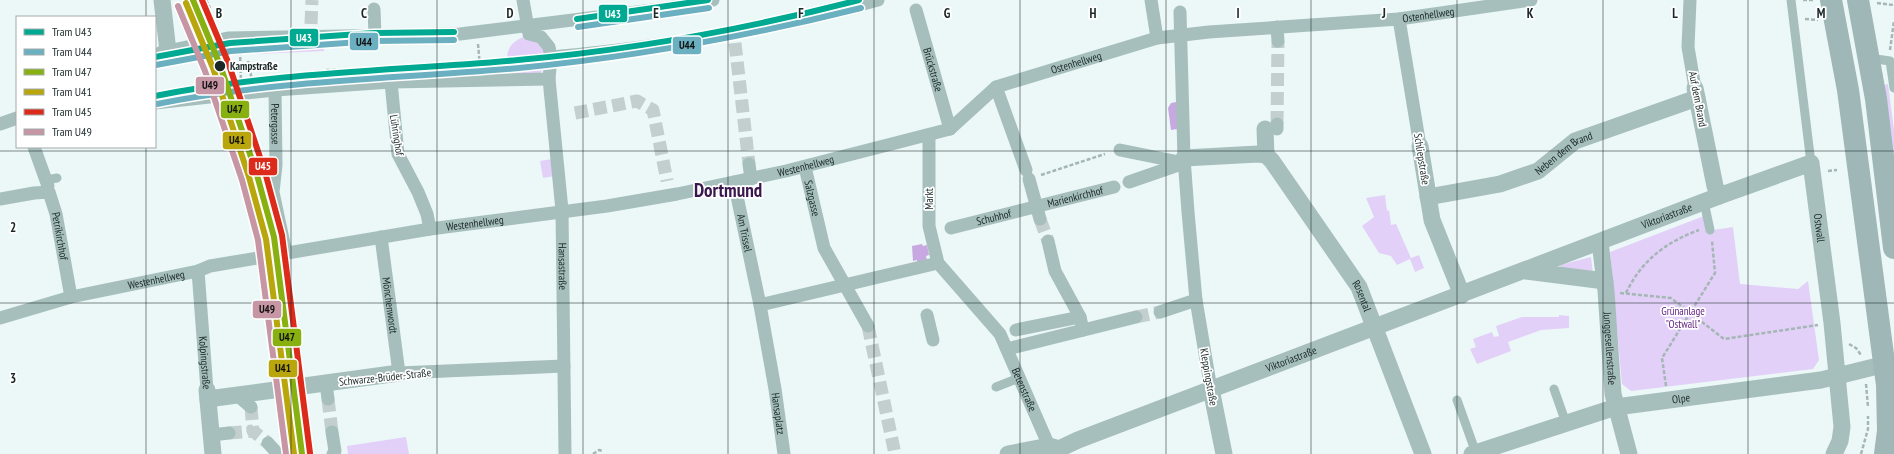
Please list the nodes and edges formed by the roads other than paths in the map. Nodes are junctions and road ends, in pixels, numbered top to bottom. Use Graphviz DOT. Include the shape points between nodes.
graph roads {
  1 [pos="162,0"];
  2 [pos="523,0"];
  3 [pos="713,0"];
  4 [pos="878,0"];
  5 [pos="1152,0"];
  6 [pos="1531,0"];
  7 [pos="1690,0"];
  8 [pos="1791,0"];
  9 [pos="1831,0"];
  10 [pos="1858,0"];
  11 [pos="915,5"];
  12 [pos="1463,5"];
  13 [pos="374,8"];
  14 [pos="1180,12"];
  15 [pos="1399,19"];
  16 [pos="528,25"];
  17 [pos="1277,28"];
  18 [pos="1181,34"];
  19 [pos="375,35"];
  20 [pos="1157,38"];
  21 [pos="1278,41"];
  22 [pos="159,54"];
  23 [pos="551,57"];
  24 [pos="1880,59"];
  25 [pos="549,80"];
  26 [pos="390,82"];
  27 [pos="996,87"];
  28 [pos="1894,88"];
  29 [pos="275,90"];
  30 [pos="1696,93"];
  31 [pos="156,103"];
  32 [pos="16,118"];
  33 [pos="0,124"];
  34 [pos="1273,127"];
  35 [pos="950,129"];
  36 [pos="929,134"];
  37 [pos="1420,146"];
  38 [pos="28,148"];
  39 [pos="1120,150"];
  40 [pos="1266,155"];
  41 [pos="1184,161"];
  42 [pos="1811,163"];
  43 [pos="749,164"];
  44 [pos="804,167"];
  45 [pos="751,179"];
  46 [pos="50,182"];
  47 [pos="734,182"];
  48 [pos="1129,182"];
  49 [pos="1114,187"];
  50 [pos="1428,197"];
  51 [pos="0,199"];
  52 [pos="1712,199"];
  53 [pos="1036,206"];
  54 [pos="562,210"];
  55 [pos="1040,219"];
  56 [pos="951,228"];
  57 [pos="430,229"];
  58 [pos="1710,229"];
  59 [pos="381,237"];
  60 [pos="1048,241"];
  61 [pos="1600,242"];
  62 [pos="1894,248"];
  63 [pos="286,252"];
  64 [pos="938,262"];
  65 [pos="198,270"];
  66 [pos="1524,271"];
  67 [pos="845,286"];
  68 [pos="1606,286"];
  69 [pos="1462,294"];
  70 [pos="71,296"];
  71 [pos="970,300"];
  72 [pos="1196,300"];
  73 [pos="760,305"];
  74 [pos="1160,312"];
  75 [pos="927,315"];
  76 [pos="1080,317"];
  77 [pos="1136,317"];
  78 [pos="0,318"];
  79 [pos="868,326"];
  80 [pos="1375,328"];
  81 [pos="1084,330"];
  82 [pos="1053,331"];
  83 [pos="1000,334"];
  84 [pos="933,340"];
  85 [pos="1007,349"];
  86 [pos="1889,363"];
  87 [pos="564,366"];
  88 [pos="399,373"];
  89 [pos="294,376"];
  90 [pos="1837,376"];
  91 [pos="1019,378"];
  92 [pos="996,387"];
  93 [pos="282,389"];
  94 [pos="1211,389"];
  95 [pos="1554,389"];
  96 [pos="208,395"];
  97 [pos="237,395"];
  98 [pos="1457,400"];
  99 [pos="251,407"];
  100 [pos="1616,407"];
  101 [pos="1566,423"];
  102 [pos="332,432"];
  103 [pos="229,433"];
  104 [pos="211,435"];
  105 [pos="268,443"];
  106 [pos="1055,450"];
  107 [pos="1480,452"];
  108 [pos="214,454"];
  109 [pos="278,454"];
  110 [pos="333,454"];
  111 [pos="565,454"];
  112 [pos="784,454"];
  113 [pos="1008,454"];
  114 [pos="1224,454"];
  115 [pos="1423,454"];
  116 [pos="1629,454"];
  117 [pos="1834,454"];
  118 [pos="1885,454"];
  1 -- 22 [label="street"];
  2 -- 16 [label="street"];
  3 -- 16 [label="street" via="669,8"];
  4 -- 23 [label="street" via="734,38"];
  5 -- 20 [label="street"];
  6 -- 12 [label="street, Ostenhellweg"];
  7 -- 30 [label="street, Auf dem Brand" via="1688,47"];
  8 -- 42 [label="lane, Ostwall"];
  9 -- 86 [label="main road" via="1848,90"];
  10 -- 24 [label="main road"];
  11 -- 35 [label="street, Brückstraße"];
  12 -- 15 [label="street, Ostenhellweg"];
  13 -- 19 [label="street"];
  14 -- 18 [label="street"];
  15 -- 17 [label="street, Ostenhellweg"];
  15 -- 37 [label="street, Schliepstraße"];
  16 -- 19 [label="street" via="476,32"];
  16 -- 23 [label="street" via="529,34 541,37 547,44"];
  17 -- 18 [label="street, Ostenhellweg"];
  17 -- 21 [label="street"];
  18 -- 20 [label="street, Ostenhellweg"];
  18 -- 41 [label="street, Kleppingstraße"];
  19 -- 22 [label="street" via="228,38"];
  20 -- 27 [label="street, Ostenhellweg"];
  23 -- 25 [label="street"];
  24 -- 28 [label="lane"];
  24 -- 62 [label="main road"];
  25 -- 26 [label="street"];
  25 -- 54 [label="street, Hansastraße"];
  26 -- 29 [label="street"];
  26 -- 57 [label="street, Lühringhof" via="398,154 418,192"];
  27 -- 35 [label="street, Ostenhellweg"];
  27 -- 53 [label="street, Marienkirchhof"];
  29 -- 31 [label="street"];
  29 -- 63 [label="street, Petergasse" via="276,165 273,192"];
  30 -- 50 [label="street, Neben dem Brand" via="1575,141 1538,171 1500,184"];
  30 -- 52 [label="street, Auf dem Brand" via="1716,186"];
  32 -- 33 [label="street"];
  34 -- 40 [label="street"];
  35 -- 36 [label="street, Westenhellweg"];
  36 -- 44 [label="street, Westenhellweg"];
  36 -- 64 [label="street, Markt" via="929,226"];
  37 -- 50 [label="street, Schliepstraße"];
  38 -- 46 [label="street"];
  39 -- 41 [label="street"];
  40 -- 41 [label="street"];
  40 -- 80 [label="street, Rosental" via="1359,287"];
  41 -- 48 [label="street"];
  41 -- 72 [label="street, Kleppingstraße"];
  42 -- 52 [label="street, Viktoriastraße"];
  42 -- 90 [label="street, Ostwall"];
  43 -- 45 [label="street"];
  44 -- 45 [label="street, Westenhellweg"];
  44 -- 67 [label="street, Salzgasse" via="824,248"];
  45 -- 47 [label="street, Westenhellweg"];
  47 -- 54 [label="street, Westenhellweg" via="607,206"];
  47 -- 73 [label="street, Am Trissel"];
  49 -- 53 [label="street, Marienkirchhof"];
  50 -- 69 [label="street, Schliepstraße" via="1432,220"];
  51 -- 70 [label="street, Petrikirchhof" via="33,188 49,192 56,214"];
  52 -- 58 [label="lane"];
  52 -- 61 [label="street, Viktoriastraße"];
  53 -- 55 [label="street, Marienkirchhof"];
  53 -- 56 [label="street, Schuhhof"];
  54 -- 57 [label="street, Westenhellweg"];
  54 -- 87 [label="street, Hansastraße"];
  57 -- 59 [label="street, Westenhellweg"];
  59 -- 63 [label="street, Westenhellweg"];
  59 -- 88 [label="street, Mönchenwordt"];
  60 -- 76 [label="street" via="1055,271"];
  61 -- 66 [label="street, Viktoriastraße"];
  61 -- 68 [label="street, Junggesellenstraße"];
  63 -- 65 [label="street, Westenhellweg"];
  64 -- 67 [label="street"];
  64 -- 71 [label="street, Markt"];
  65 -- 70 [label="street, Westenhellweg"];
  65 -- 96 [label="street, Kolpingstraße"];
  66 -- 68 [label="street, Viktoriastraße"];
  66 -- 69 [label="street, Viktoriastraße"];
  67 -- 73 [label="street"];
  67 -- 79 [label="street"];
  68 -- 100 [label="street, Junggesellenstraße"];
  69 -- 80 [label="street, Viktoriastraße"];
  70 -- 78 [label="street, Westenhellweg"];
  71 -- 83 [label="street, Betenstraße"];
  72 -- 74 [label="street"];
  72 -- 94 [label="street, Kleppingstraße"];
  73 -- 112 [label="street, Hansaplatz"];
  75 -- 84 [label="street"];
  76 -- 81 [label="street"];
  76 -- 82 [label="street"];
  77 -- 81 [label="street"];
  80 -- 94 [label="street, Viktoriastraße"];
  80 -- 115 [label="street, Rosental"];
  81 -- 82 [label="street"];
  82 -- 83 [label="street" via="1015,330"];
  82 -- 85 [label="street"];
  83 -- 85 [label="street, Betenstraße"];
  85 -- 91 [label="street, Betenstraße"];
  86 -- 90 [label="street, Olpe"];
  86 -- 118 [label="main road"];
  87 -- 88 [label="street, Schwarze-Brüder-Straße"];
  87 -- 111 [label="street, Hansastraße"];
  88 -- 93 [label="street, Schwarze-Brüder-Straße" via="327,391"];
  89 -- 93 [label="lane"];
  90 -- 100 [label="street, Olpe"];
  90 -- 117 [label="street, Ostwall" via="1842,427 1840,441"];
  91 -- 92 [label="lane"];
  91 -- 106 [label="street, Betenstraße"];
  93 -- 97 [label="street, Schwarze-Brüder-Straße"];
  94 -- 106 [label="street, Viktoriastraße" via="1128,415"];
  94 -- 114 [label="street, Kleppingstraße"];
  95 -- 101 [label="lane"];
  96 -- 97 [label="street, Schwarze-Brüder-Straße"];
  96 -- 104 [label="street, Kolpingstraße"];
  97 -- 99 [label="street"];
  98 -- 107 [label="lane"];
  100 -- 101 [label="street, Olpe"];
  100 -- 116 [label="street, Junggesellenstraße"];
  101 -- 107 [label="street, Olpe"];
  102 -- 110 [label="street" via="335,452"];
  103 -- 104 [label="street"];
  104 -- 108 [label="street, Kolpingstraße"];
  105 -- 109 [label="street"];
  106 -- 113 [label="street, Viktoriastraße"];
}
